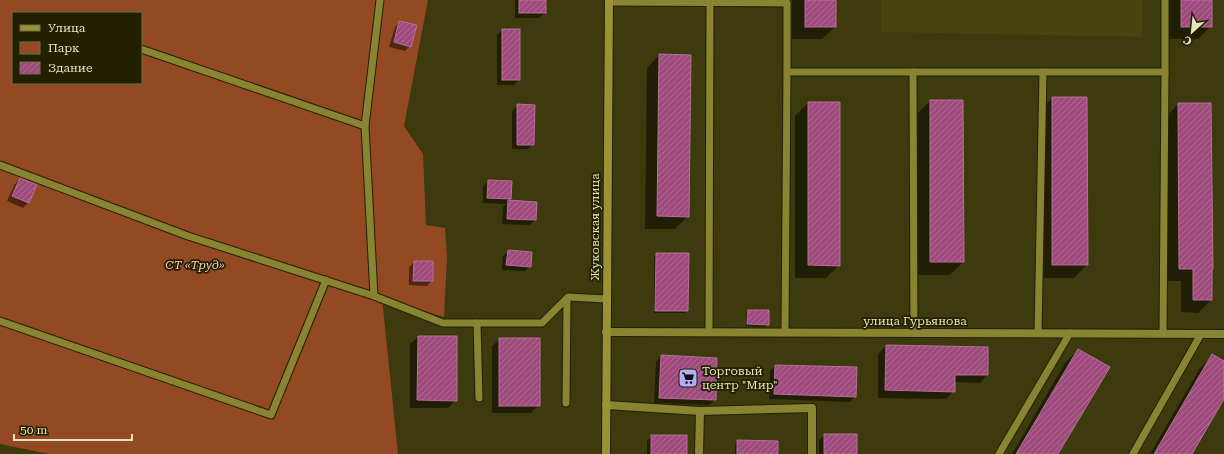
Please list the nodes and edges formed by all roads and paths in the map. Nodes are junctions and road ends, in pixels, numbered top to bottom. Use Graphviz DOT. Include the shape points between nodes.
graph roads {
  1 [pos="380,0"];
  2 [pos="1165,0"];
  3 [pos="609,1"];
  4 [pos="787,2"];
  5 [pos="710,3"];
  6 [pos="142,49"];
  7 [pos="787,72"];
  8 [pos="913,72"];
  9 [pos="1043,72"];
  10 [pos="1165,72"];
  11 [pos="365,126"];
  12 [pos="0,165"];
  13 [pos="326,280"];
  14 [pos="374,296"];
  15 [pos="567,299"];
  16 [pos="606,299"];
  17 [pos="0,320"];
  18 [pos="477,323"];
  19 [pos="606,332"];
  20 [pos="709,332"];
  21 [pos="785,332"];
  22 [pos="914,333"];
  23 [pos="1038,333"];
  24 [pos="1070,333"];
  25 [pos="1163,334"];
  26 [pos="1201,334"];
  27 [pos="1224,334"];
  28 [pos="479,398"];
  29 [pos="566,403"];
  30 [pos="606,405"];
  31 [pos="700,411"];
  32 [pos="606,454"];
  33 [pos="699,454"];
  34 [pos="812,454"];
  35 [pos="999,454"];
  36 [pos="1133,454"];
  1 -- 11 [label="lane"];
  2 -- 10 [label="lane"];
  3 -- 5 [label="lane"];
  3 -- 16 [label="main road, Жуковская улица"];
  4 -- 5 [label="lane"];
  4 -- 7 [label="lane"];
  5 -- 20 [label="lane"];
  6 -- 11 [label="lane"];
  7 -- 8 [label="lane"];
  7 -- 21 [label="lane"];
  8 -- 9 [label="lane"];
  8 -- 22 [label="lane"];
  9 -- 10 [label="lane"];
  9 -- 23 [label="lane"];
  10 -- 25 [label="lane"];
  11 -- 14 [label="lane"];
  12 -- 13 [label="lane" via="188,236"];
  13 -- 14 [label="lane"];
  13 -- 17 [label="lane" via="271,415"];
  14 -- 18 [label="lane" via="443,323"];
  15 -- 16 [label="lane"];
  15 -- 18 [label="lane" via="542,323"];
  15 -- 29 [label="lane"];
  16 -- 19 [label="main road, Жуковская улица"];
  18 -- 28 [label="lane"];
  19 -- 20 [label="street, улица Гурьянова"];
  19 -- 30 [label="main road, Жуковская улица"];
  20 -- 21 [label="street, улица Гурьянова"];
  21 -- 22 [label="street, улица Гурьянова"];
  22 -- 23 [label="street, улица Гурьянова"];
  23 -- 24 [label="street, улица Гурьянова"];
  24 -- 25 [label="street, улица Гурьянова"];
  24 -- 35 [label="lane"];
  25 -- 26 [label="street, улица Гурьянова"];
  26 -- 27 [label="street, улица Гурьянова"];
  26 -- 36 [label="lane"];
  30 -- 31 [label="street"];
  30 -- 32 [label="main road, Жуковская улица"];
  31 -- 33 [label="street"];
  31 -- 34 [label="street" via="812,408"];
}
